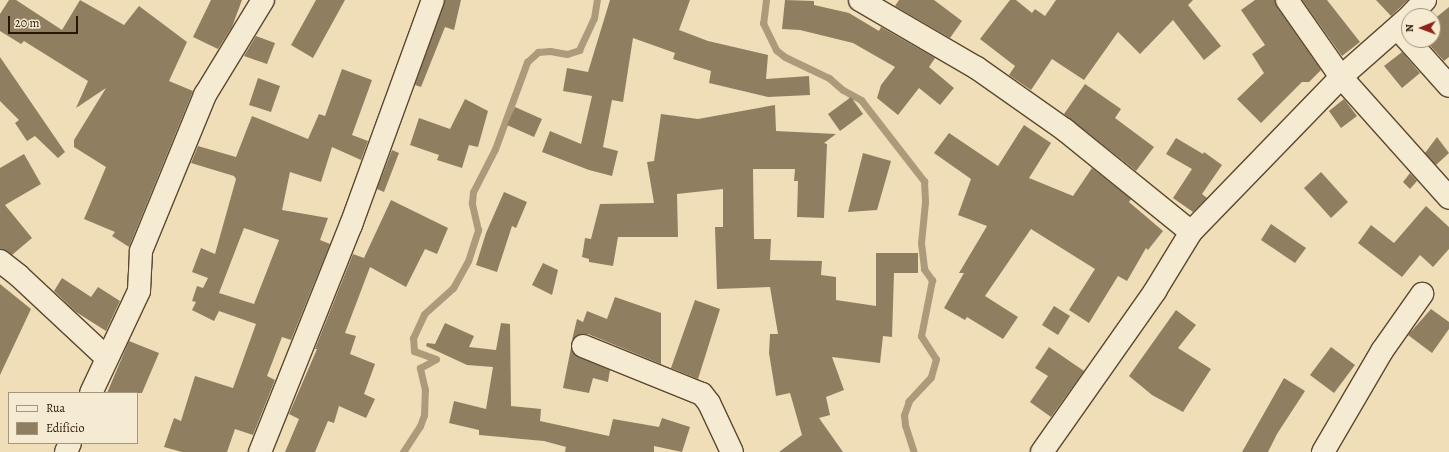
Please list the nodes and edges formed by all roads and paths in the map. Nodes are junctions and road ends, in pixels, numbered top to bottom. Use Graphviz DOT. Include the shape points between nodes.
graph roads {
  1 [pos="263,0"];
  2 [pos="433,0"];
  3 [pos="860,0"];
  4 [pos="1287,0"];
  5 [pos="1425,0"];
  6 [pos="1417,8"];
  7 [pos="1401,24"];
  8 [pos="1424,48"];
  9 [pos="1341,77"];
  10 [pos="1449,86"];
  11 [pos="1449,198"];
  12 [pos="1191,232"];
  13 [pos="0,261"];
  14 [pos="1422,294"];
  15 [pos="583,346"];
  16 [pos="106,357"];
  17 [pos="91,392"];
  18 [pos="261,449"];
  19 [pos="732,452"];
  20 [pos="1042,452"];
  21 [pos="1323,452"];
  1 -- 16 [label="street" via="206,95 141,251 139,291"];
  2 -- 18 [label="street" via="351,225"];
  3 -- 12 [label="street" via="977,68 1065,130"];
  4 -- 9 [label="street"];
  5 -- 6 [label="street"];
  7 -- 9 [label="street"];
  8 -- 10 [label="street"];
  9 -- 11 [label="street"];
  9 -- 12 [label="street"];
  12 -- 20 [label="street" via="1155,291"];
  13 -- 16 [label="street"];
  14 -- 21 [label="street" via="1382,351"];
  15 -- 19 [label="street" via="702,394 709,403"];
  16 -- 17 [label="street"];
}
